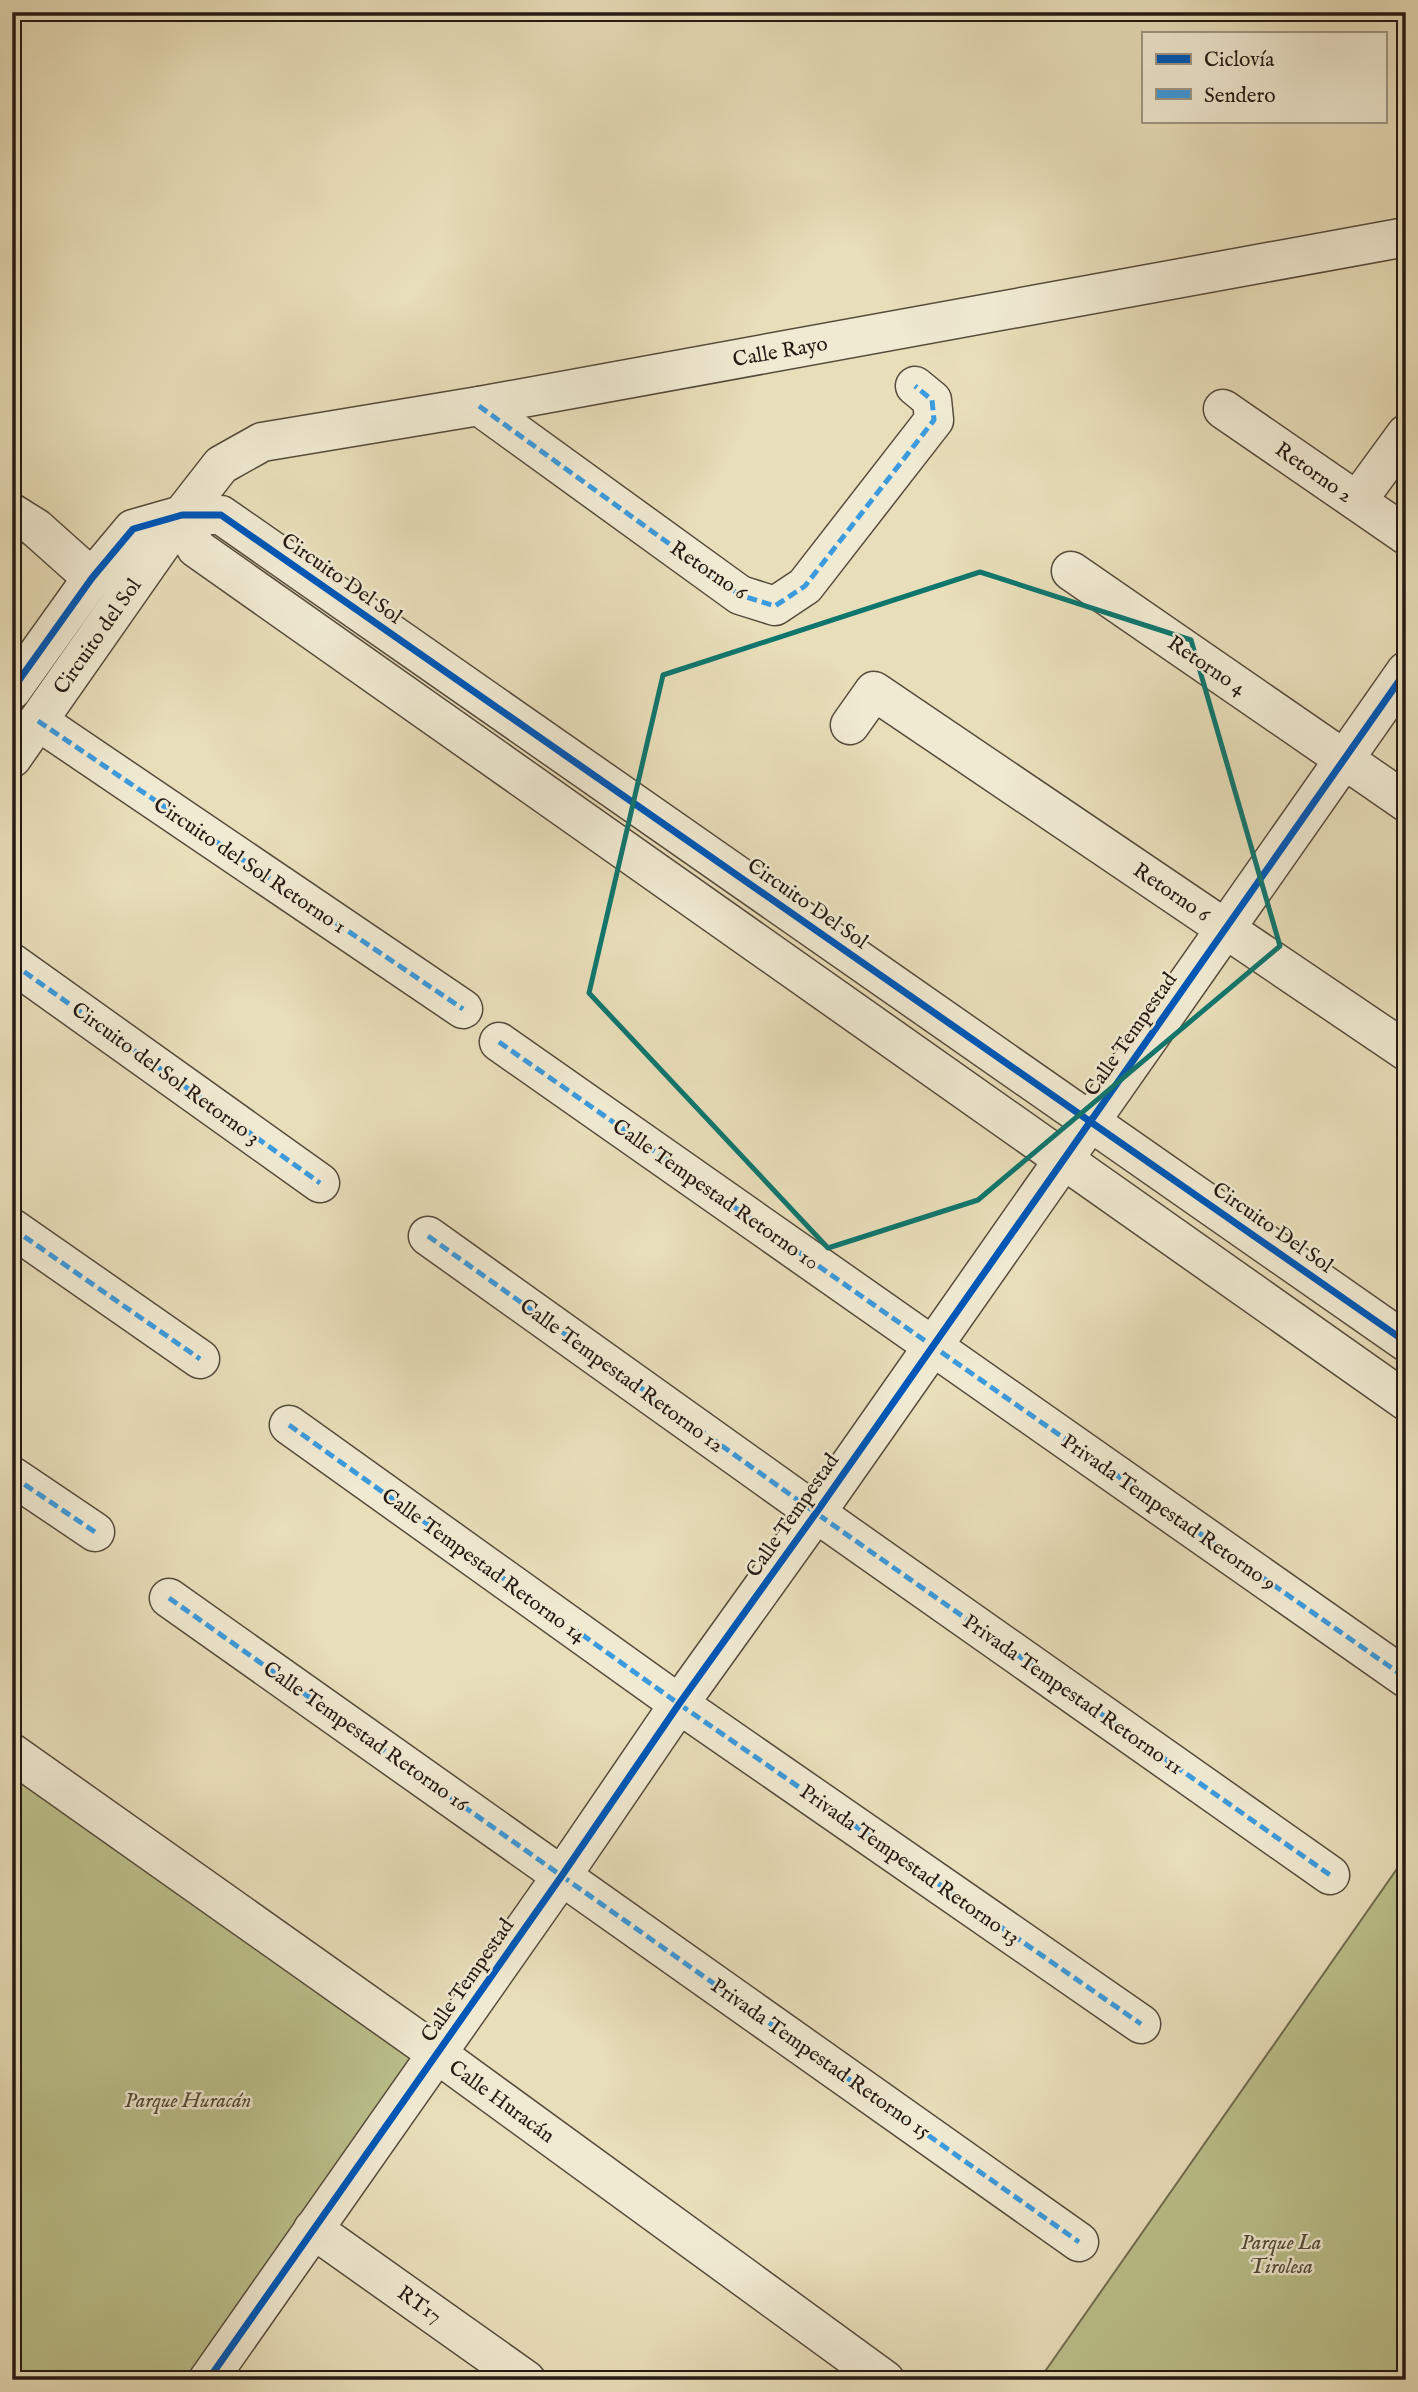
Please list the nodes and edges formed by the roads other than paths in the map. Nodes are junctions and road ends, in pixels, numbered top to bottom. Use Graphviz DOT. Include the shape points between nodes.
graph roads {
  1 [pos="1406,237"];
  2 [pos="915,386"];
  3 [pos="479,406"];
  4 [pos="1223,409"];
  5 [pos="1406,433"];
  6 [pos="1356,501"];
  7 [pos="12,513"];
  8 [pos="182,515"];
  9 [pos="1406,535"];
  10 [pos="1071,571"];
  11 [pos="92,578"];
  12 [pos="1406,671"];
  13 [pos="12,690"];
  14 [pos="38,721"];
  15 [pos="850,725"];
  16 [pos="12,758"];
  17 [pos="1344,759"];
  18 [pos="1406,802"];
  19 [pos="1225,929"];
  20 [pos="12,963"];
  21 [pos="463,1009"];
  22 [pos="499,1042"];
  23 [pos="1406,1051"];
  24 [pos="1090,1121"];
  25 [pos="1064,1159"];
  26 [pos="320,1183"];
  27 [pos="12,1228"];
  28 [pos="428,1236"];
  29 [pos="1406,1342"];
  30 [pos="932,1346"];
  31 [pos="200,1359"];
  32 [pos="1406,1401"];
  33 [pos="289,1425"];
  34 [pos="12,1476"];
  35 [pos="816,1513"];
  36 [pos="95,1532"];
  37 [pos="169,1598"];
  38 [pos="1406,1678"];
  39 [pos="679,1704"];
  40 [pos="12,1753"];
  41 [pos="563,1874"];
  42 [pos="1330,1875"];
  43 [pos="1141,2024"];
  44 [pos="436,2053"];
  45 [pos="313,2229"];
  46 [pos="1079,2242"];
  47 [pos="208,2380"];
  48 [pos="526,2380"];
  49 [pos="885,2380"];
  1 -- 3 [label="street, Calle Rayo"];
  2 -- 3 [label="street, Retorno 6" via="933,400 934,420 805,586 775,606 740,596"];
  3 -- 8 [label="street, Calle Rayo" via="262,442 221,465"];
  4 -- 6 [label="street, Retorno 2"];
  5 -- 6 [label="street"];
  6 -- 9 [label="street, Retorno 2"];
  7 -- 11 [label="street"];
  8 -- 11 [label="street, Circuito Del Sol" via="134,529"];
  8 -- 14 [label="street, Circuito del Sol"];
  8 -- 24 [label="street, Circuito Del Sol" via="221,515"];
  8 -- 25 [label="street" via="196,548"];
  10 -- 17 [label="street, Retorno 4"];
  11 -- 13 [label="street, Circuito Del Sol"];
  12 -- 17 [label="street, Calle Tempestad"];
  14 -- 16 [label="street, Circuito del Sol"];
  14 -- 21 [label="street, Circuito del Sol Retorno 1"];
  15 -- 19 [label="street, Retorno 6" via="874,691"];
  17 -- 18 [label="street, Retorno 4"];
  17 -- 19 [label="street, Calle Tempestad"];
  19 -- 23 [label="street"];
  19 -- 24 [label="street, Calle Tempestad"];
  20 -- 26 [label="street, Circuito del Sol Retorno 3"];
  22 -- 30 [label="street, Calle Tempestad Retorno 10"];
  24 -- 25 [label="street, Calle Tempestad"];
  24 -- 29 [label="street, Circuito Del Sol"];
  25 -- 30 [label="street, Calle Tempestad"];
  25 -- 32 [label="street"];
  27 -- 31 [label="street"];
  28 -- 35 [label="street, Calle Tempestad Retorno 12"];
  30 -- 35 [label="street, Calle Tempestad"];
  30 -- 38 [label="street, Privada Tempestad Retorno 9"];
  33 -- 39 [label="street, Calle Tempestad Retorno 14"];
  34 -- 36 [label="street"];
  35 -- 39 [label="street, Calle Tempestad"];
  35 -- 42 [label="street, Privada Tempestad Retorno 11"];
  37 -- 41 [label="street, Calle Tempestad Retorno 16"];
  39 -- 41 [label="street, Calle Tempestad"];
  39 -- 43 [label="street, Privada Tempestad Retorno 13"];
  40 -- 44 [label="street, Calle Huracán"];
  41 -- 44 [label="street, Calle Tempestad"];
  41 -- 46 [label="street, Privada Tempestad Retorno 15"];
  44 -- 45 [label="street, Calle Tempestad"];
  44 -- 49 [label="street, Calle Huracán"];
  45 -- 47 [label="street, Calle Tempestad"];
  45 -- 48 [label="street, RT17"];
}
